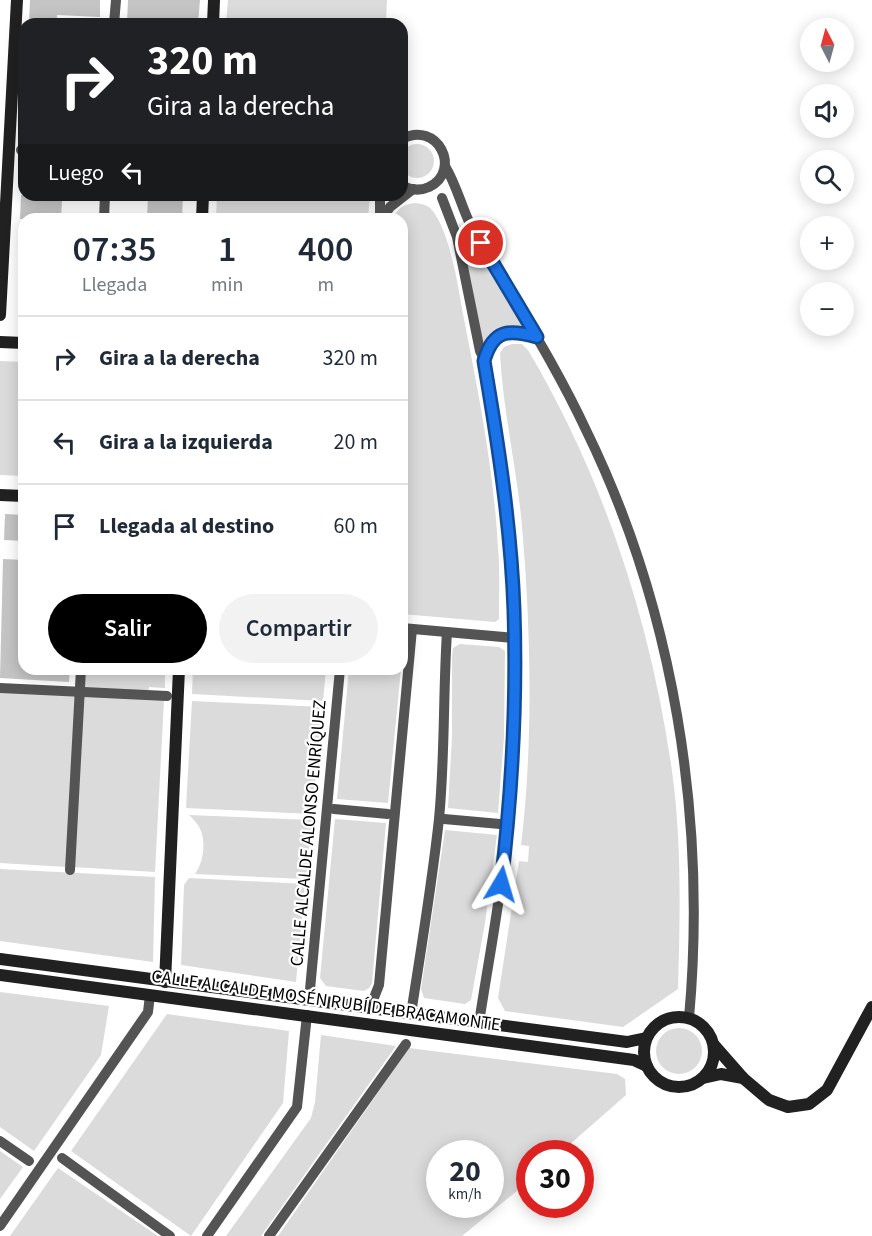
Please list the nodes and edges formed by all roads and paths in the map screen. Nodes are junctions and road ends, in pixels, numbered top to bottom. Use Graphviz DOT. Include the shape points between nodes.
graph roads {
  1 [pos="17,0"];
  2 [pos="116,0"];
  3 [pos="214,0"];
  4 [pos="114,18"];
  5 [pos="213,18"];
  6 [pos="408,137"];
  7 [pos="445,166"];
  8 [pos="431,186"];
  9 [pos="408,187"];
  10 [pos="413,189"];
  11 [pos="408,193"];
  12 [pos="442,198"];
  13 [pos="398,201"];
  14 [pos="386,213"];
  15 [pos="470,224"];
  16 [pos="0,315"];
  17 [pos="537,337"];
  18 [pos="0,342"];
  19 [pos="18,343"];
  20 [pos="484,361"];
  21 [pos="0,495"];
  22 [pos="18,496"];
  23 [pos="408,628"];
  24 [pos="447,632"];
  25 [pos="514,638"];
  26 [pos="80,675"];
  27 [pos="179,675"];
  28 [pos="339,675"];
  29 [pos="403,675"];
  30 [pos="0,688"];
  31 [pos="79,692"];
  32 [pos="166,696"];
  33 [pos="334,809"];
  34 [pos="388,814"];
  35 [pos="444,819"];
  36 [pos="500,824"];
  37 [pos="70,870"];
  38 [pos="0,959"];
  39 [pos="0,975"];
  40 [pos="165,982"];
  41 [pos="150,995"];
  42 [pos="309,1000"];
  43 [pos="872,1007"];
  44 [pos="370,1008"];
  45 [pos="411,1014"];
  46 [pos="307,1015"];
  47 [pos="689,1017"];
  48 [pos="479,1023"];
  49 [pos="646,1038"];
  50 [pos="406,1044"];
  51 [pos="714,1045"];
  52 [pos="647,1066"];
  53 [pos="703,1078"];
  54 [pos="743,1078"];
  55 [pos="0,1141"];
  56 [pos="62,1158"];
  57 [pos="29,1161"];
  58 [pos="0,1226"];
  59 [pos="170,1236"];
  60 [pos="207,1236"];
  61 [pos="269,1236"];
  1 -- 16 [label="main road"];
  2 -- 4 [label="street"];
  3 -- 5 [label="main road"];
  6 -- 7 [label="street" via="419,134 434,140 443,153"];
  7 -- 8 [label="street" via="441,177"];
  7 -- 15 [label="street"];
  8 -- 10 [label="street"];
  8 -- 12 [label="street"];
  9 -- 10 [label="street"];
  10 -- 11 [label="street"];
  12 -- 15 [label="street"];
  12 -- 20 [label="street" via="457,237"];
  13 -- 14 [label="street"];
  15 -- 17 [label="street"];
  17 -- 20 [label="street" via="512,331 503,333 488,349"];
  17 -- 47 [label="street" via="583,423 610,485 662,640 684,760 691,834 694,921"];
  18 -- 19 [label="main road"];
  20 -- 25 [label="street" via="504,488"];
  21 -- 22 [label="main road"];
  23 -- 24 [label="street"];
  24 -- 25 [label="street"];
  24 -- 45 [label="street" via="439,818"];
  25 -- 48 [label="street" via="508,825"];
  26 -- 31 [label="street"];
  27 -- 40 [label="main road"];
  28 -- 42 [label="street, CALLE ALCALDE ALONSO ENRÍQUEZ"];
  29 -- 44 [label="street" via="379,985"];
  30 -- 31 [label="street"];
  31 -- 32 [label="street"];
  31 -- 37 [label="street"];
  33 -- 34 [label="street"];
  35 -- 36 [label="street"];
  38 -- 40 [label="main road, CALLE ALCALDE MOSÉN RUBÍ DE BRACAMONTE"];
  39 -- 41 [label="main road, CALLE ALCALDE MOSÉN RUBÍ DE BRACAMONTE"];
  40 -- 42 [label="main road, CALLE ALCALDE MOSÉN RUBÍ DE BRACAMONTE"];
  41 -- 46 [label="main road, CALLE ALCALDE MOSÉN RUBÍ DE BRACAMONTE"];
  41 -- 58 [label="street" via="148,1012"];
  42 -- 44 [label="main road, CALLE ALCALDE MOSÉN RUBÍ DE BRACAMONTE"];
  43 -- 54 [label="main road" via="827,1089 809,1104 788,1107 769,1100"];
  44 -- 45 [label="main road, CALLE ALCALDE MOSÉN RUBÍ DE BRACAMONTE"];
  45 -- 48 [label="main road, CALLE ALCALDE MOSÉN RUBÍ DE BRACAMONTE"];
  46 -- 52 [label="main road, CALLE ALCALDE MOSÉN RUBÍ DE BRACAMONTE" via="634,1060"];
  46 -- 60 [label="street" via="297,1107"];
  47 -- 49 [label="main road" via="664,1020"];
  47 -- 51 [label="main road" via="705,1027"];
  48 -- 49 [label="main road, CALLE ALCALDE MOSÉN RUBÍ DE BRACAMONTE" via="627,1042"];
  49 -- 52 [label="main road"];
  50 -- 61 [label="street"];
  51 -- 53 [label="main road" via="710,1070"];
  51 -- 54 [label="main road"];
  52 -- 53 [label="main road" via="659,1081 670,1086 682,1087"];
  53 -- 54 [label="main road" via="720,1074"];
  55 -- 57 [label="street"];
  56 -- 59 [label="street"];
}
